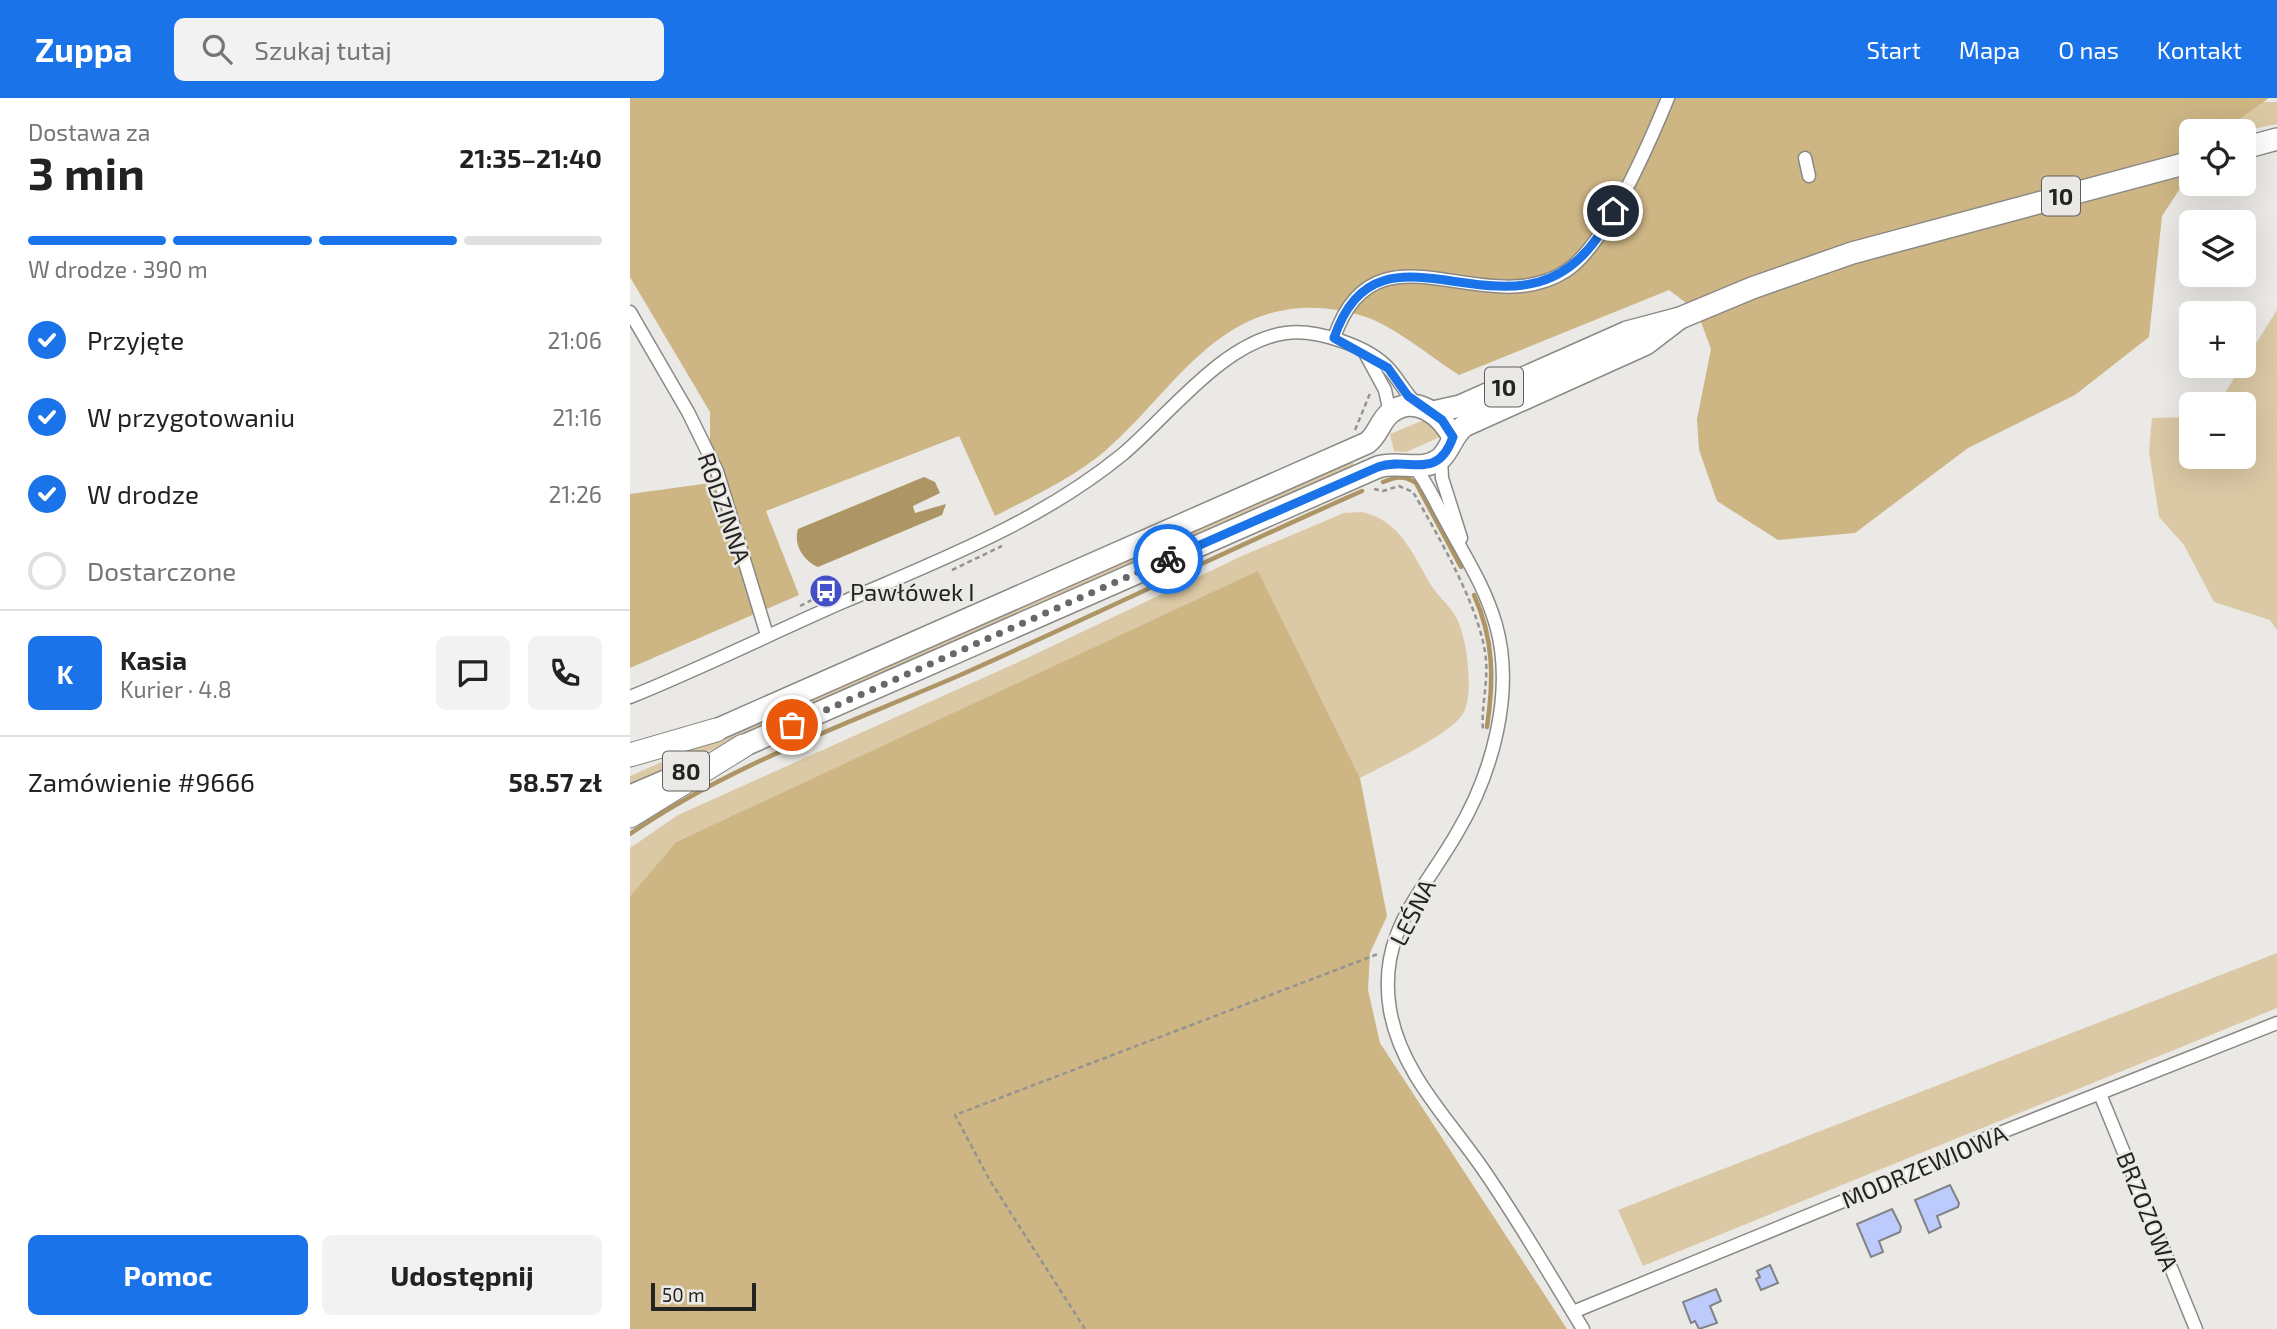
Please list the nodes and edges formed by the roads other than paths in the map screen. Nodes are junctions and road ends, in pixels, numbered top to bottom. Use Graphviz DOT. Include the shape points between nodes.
graph roads {
  1 [pos="1668,98"];
  2 [pos="2277,139"];
  3 [pos="2256,145"];
  4 [pos="1805,158"];
  5 [pos="2179,165"];
  6 [pos="1809,176"];
  7 [pos="630,312"];
  8 [pos="1680,318"];
  9 [pos="1334,338"];
  10 [pos="1366,354"];
  11 [pos="1426,409"];
  12 [pos="1390,413"];
  13 [pos="1378,433"];
  14 [pos="1453,437"];
  15 [pos="1441,458"];
  16 [pos="1407,465"];
  17 [pos="1462,545"];
  18 [pos="767,635"];
  19 [pos="630,697"];
  20 [pos="716,730"];
  21 [pos="743,746"];
  22 [pos="630,755"];
  23 [pos="630,767"];
  24 [pos="630,795"];
  25 [pos="630,816"];
  26 [pos="2277,1023"];
  27 [pos="2100,1094"];
  28 [pos="1573,1312"];
  29 [pos="1583,1329"];
  30 [pos="2196,1329"];
  1 -- 9 [label="street" via="1605,227 1582,259 1548,280 1507,288 1422,277 1382,279 1353,297"];
  2 -- 3 [label="highway"];
  4 -- 6 [label="street"];
  5 -- 8 [label="highway, 10" via="1852,253"];
  7 -- 18 [label="street, RODZINNA" via="717,471"];
  8 -- 11 [label="highway, 10" via="1627,332 1446,411"];
  8 -- 14 [label="highway, 10" via="1646,344 1464,426"];
  9 -- 10 [label="street"];
  9 -- 18 [label="street" via="1289,332 1252,344 1205,378 1124,453 1056,503 977,543"];
  10 -- 11 [label="street" via="1388,368"];
  10 -- 12 [label="street" via="1385,390"];
  11 -- 12 [label="highway, 10" via="1402,407"];
  11 -- 14 [label="highway"];
  12 -- 13 [label="highway"];
  13 -- 16 [label="highway" via="1387,453"];
  13 -- 20 [label="highway" via="1338,457"];
  14 -- 15 [label="highway, 10"];
  15 -- 16 [label="highway" via="1430,465"];
  15 -- 17 [label="street, LEŚNA" via="1442,478"];
  16 -- 17 [label="street, LEŚNA" via="1427,483"];
  16 -- 21 [label="highway" via="1378,467"];
  17 -- 28 [label="street, LEŚNA" via="1496,625 1502,656 1500,704 1482,780 1458,832 1409,905 1391,949 1390,1009 1409,1067 1485,1172"];
  18 -- 19 [label="street"];
  20 -- 22 [label="highway"];
  20 -- 23 [label="main road, 80"];
  21 -- 24 [label="main road, 80"];
  21 -- 25 [label="highway"];
  26 -- 27 [label="street, MODRZEWIOWA"];
  27 -- 28 [label="street, MODRZEWIOWA"];
  27 -- 30 [label="street, BRZOZOWA"];
  28 -- 29 [label="street, LEŚNA"];
}
